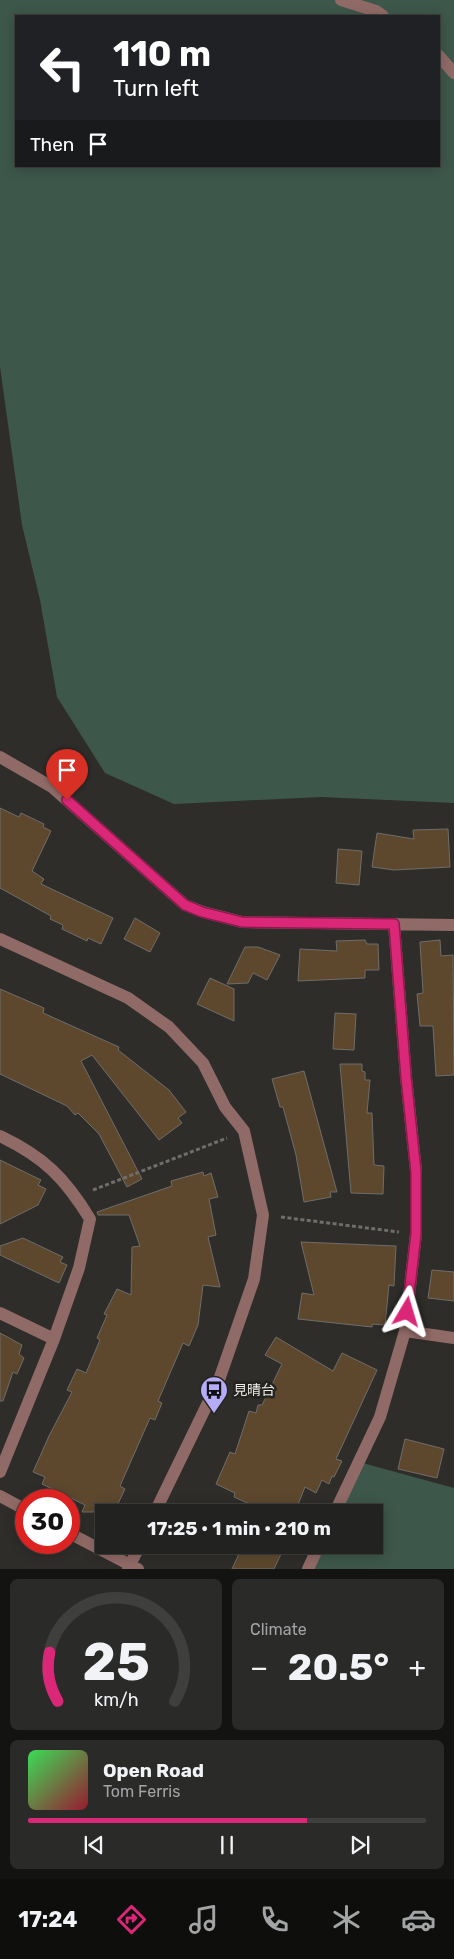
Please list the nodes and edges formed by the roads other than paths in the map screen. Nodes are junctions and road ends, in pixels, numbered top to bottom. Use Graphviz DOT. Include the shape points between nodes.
graph roads {
  1 [pos="341,0"];
  2 [pos="382,15"];
  3 [pos="440,57"];
  4 [pos="454,73"];
  5 [pos="0,757"];
  6 [pos="394,924"];
  7 [pos="454,925"];
  8 [pos="0,939"];
  9 [pos="0,1136"];
  10 [pos="0,1313"];
  11 [pos="405,1331"];
  12 [pos="54,1338"];
  13 [pos="454,1338"];
  14 [pos="0,1472"];
  15 [pos="0,1496"];
  16 [pos="15,1504"];
  17 [pos="159,1504"];
  18 [pos="338,1504"];
  19 [pos="80,1539"];
  20 [pos="137,1554"];
  21 [pos="315,1554"];
  22 [pos="132,1568"];
  23 [pos="308,1569"];
  1 -- 2 [label="street"];
  3 -- 4 [label="street"];
  5 -- 6 [label="street" via="52,787 185,905 242,922"];
  6 -- 7 [label="street"];
  6 -- 11 [label="street" via="416,1172 416,1234"];
  8 -- 17 [label="street" via="128,998 169,1027 203,1063 225,1107 244,1131 263,1215 254,1279 219,1380"];
  9 -- 12 [label="street" via="59,1175 90,1219 79,1268"];
  10 -- 12 [label="street"];
  11 -- 13 [label="street"];
  11 -- 18 [label="street" via="380,1417"];
  12 -- 14 [label="street"];
  15 -- 16 [label="street"];
  19 -- 22 [label="street"];
  20 -- 22 [label="street"];
  21 -- 23 [label="street"];
}
